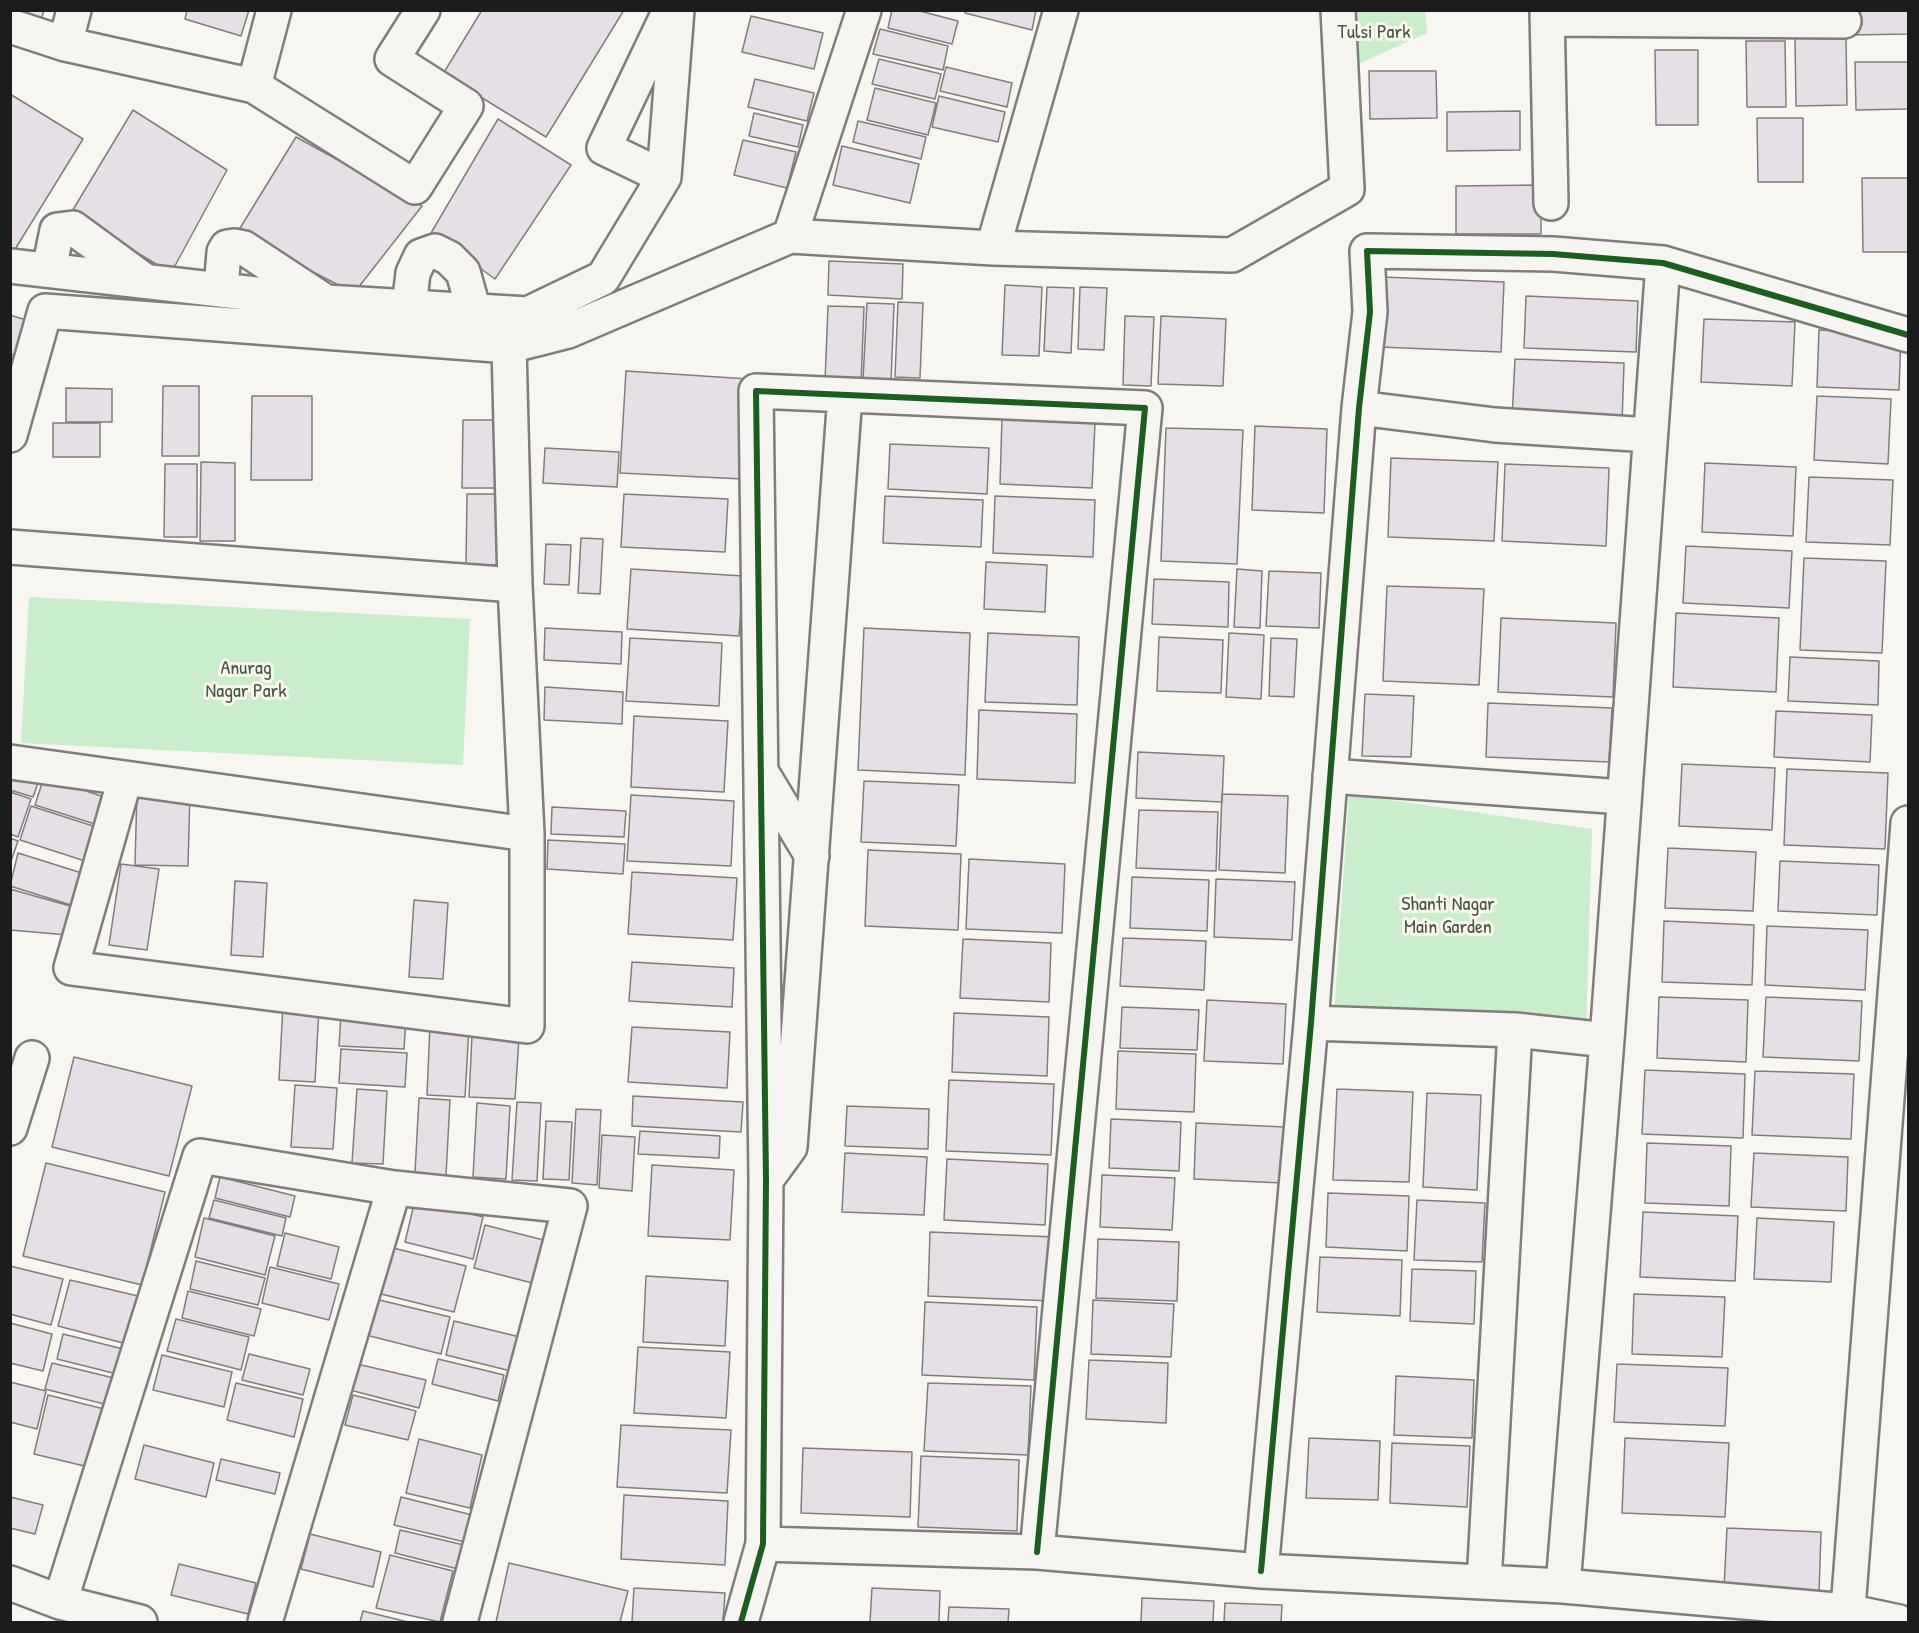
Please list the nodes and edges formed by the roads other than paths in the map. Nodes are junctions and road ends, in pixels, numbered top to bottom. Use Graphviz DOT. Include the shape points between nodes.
graph roads {
  1 [pos="74,10"];
  2 [pos="274,10"];
  3 [pos="423,10"];
  4 [pos="670,10"];
  5 [pos="677,10"];
  6 [pos="864,10"];
  7 [pos="1061,10"];
  8 [pos="1338,10"];
  9 [pos="1547,15"];
  10 [pos="1844,21"];
  11 [pos="10,26"];
  12 [pos="65,44"];
  13 [pos="254,86"];
  14 [pos="663,177"];
  15 [pos="1551,204"];
  16 [pos="790,236"];
  17 [pos="993,248"];
  18 [pos="1663,263"];
  19 [pos="10,266"];
  20 [pos="49,270"];
  21 [pos="144,280"];
  22 [pos="222,289"];
  23 [pos="562,297"];
  24 [pos="326,302"];
  25 [pos="409,307"];
  26 [pos="474,311"];
  27 [pos="568,331"];
  28 [pos="1908,335"];
  29 [pos="509,346"];
  30 [pos="844,395"];
  31 [pos="1359,408"];
  32 [pos="10,435"];
  33 [pos="1650,435"];
  34 [pos="10,547"];
  35 [pos="516,585"];
  36 [pos="10,762"];
  37 [pos="761,771"];
  38 [pos="1330,776"];
  39 [pos="125,778"];
  40 [pos="1623,797"];
  41 [pos="1908,823"];
  42 [pos="527,834"];
  43 [pos="812,856"];
  44 [pos="1311,1023"];
  45 [pos="1515,1030"];
  46 [pos="1607,1040"];
  47 [pos="32,1058"];
  48 [pos="10,1128"];
  49 [pos="766,1179"];
  50 [pos="394,1188"];
  51 [pos="763,1544"];
  52 [pos="1037,1552"];
  53 [pos="1261,1571"];
  54 [pos="1484,1582"];
  55 [pos="10,1583"];
  56 [pos="1563,1586"];
  57 [pos="60,1602"];
  58 [pos="1847,1617"];
  59 [pos="140,1623"];
  60 [pos="265,1623"];
  61 [pos="460,1623"];
  62 [pos="741,1623"];
  63 [pos="1899,1623"];
  1 -- 12 [label="street"];
  2 -- 13 [label="street"];
  3 -- 13 [label="street" via="392,59 466,106 415,187"];
  4 -- 14 [label="street" via="604,148"];
  5 -- 14 [label="street"];
  6 -- 16 [label="street"];
  7 -- 17 [label="street"];
  8 -- 17 [label="street" via="1347,189 1232,255"];
  9 -- 10 [label="street"];
  9 -- 15 [label="street"];
  11 -- 12 [label="street"];
  12 -- 13 [label="street"];
  14 -- 23 [label="street" via="603,278"];
  16 -- 17 [label="street"];
  16 -- 27 [label="street"];
  18 -- 28 [label="street"];
  18 -- 31 [label="street" via="1553,254 1366,251 1370,312"];
  18 -- 33 [label="street"];
  19 -- 20 [label="street"];
  20 -- 21 [label="street"];
  20 -- 21 [label="street" via="57,230 74,228"];
  21 -- 22 [label="street"];
  22 -- 24 [label="street"];
  22 -- 24 [label="street" via="224,252 234,246 244,248"];
  23 -- 26 [label="street" via="528,314"];
  23 -- 27 [label="street"];
  24 -- 25 [label="street"];
  25 -- 26 [label="street"];
  25 -- 26 [label="street" via="413,273 421,256 435,251 463,272"];
  27 -- 29 [label="street"];
  29 -- 32 [label="street" via="45,311"];
  29 -- 35 [label="street"];
  30 -- 37 [label="street" via="756,391"];
  30 -- 43 [label="street"];
  30 -- 52 [label="street" via="1145,408"];
  31 -- 33 [label="street" via="1495,425"];
  31 -- 38 [label="street"];
  33 -- 40 [label="street"];
  34 -- 35 [label="street"];
  35 -- 42 [label="street"];
  36 -- 39 [label="street"];
  37 -- 43 [label="street"];
  37 -- 49 [label="street"];
  38 -- 40 [label="street"];
  38 -- 44 [label="street"];
  39 -- 42 [label="street"];
  39 -- 42 [label="street" via="71,968 527,1026"];
  40 -- 46 [label="street"];
  41 -- 58 [label="street"];
  43 -- 49 [label="street" via="790,1147"];
  44 -- 45 [label="street"];
  44 -- 53 [label="street"];
  45 -- 46 [label="street"];
  45 -- 54 [label="street"];
  46 -- 56 [label="street"];
  47 -- 48 [label="street"];
  49 -- 51 [label="street"];
  50 -- 57 [label="street" via="200,1156"];
  50 -- 60 [label="street"];
  50 -- 61 [label="street" via="570,1206"];
  51 -- 52 [label="street"];
  51 -- 62 [label="street"];
  52 -- 53 [label="street"];
  53 -- 54 [label="street"];
  54 -- 56 [label="street"];
  55 -- 57 [label="street"];
  56 -- 58 [label="street"];
  57 -- 59 [label="street"];
  58 -- 63 [label="street"];
}
